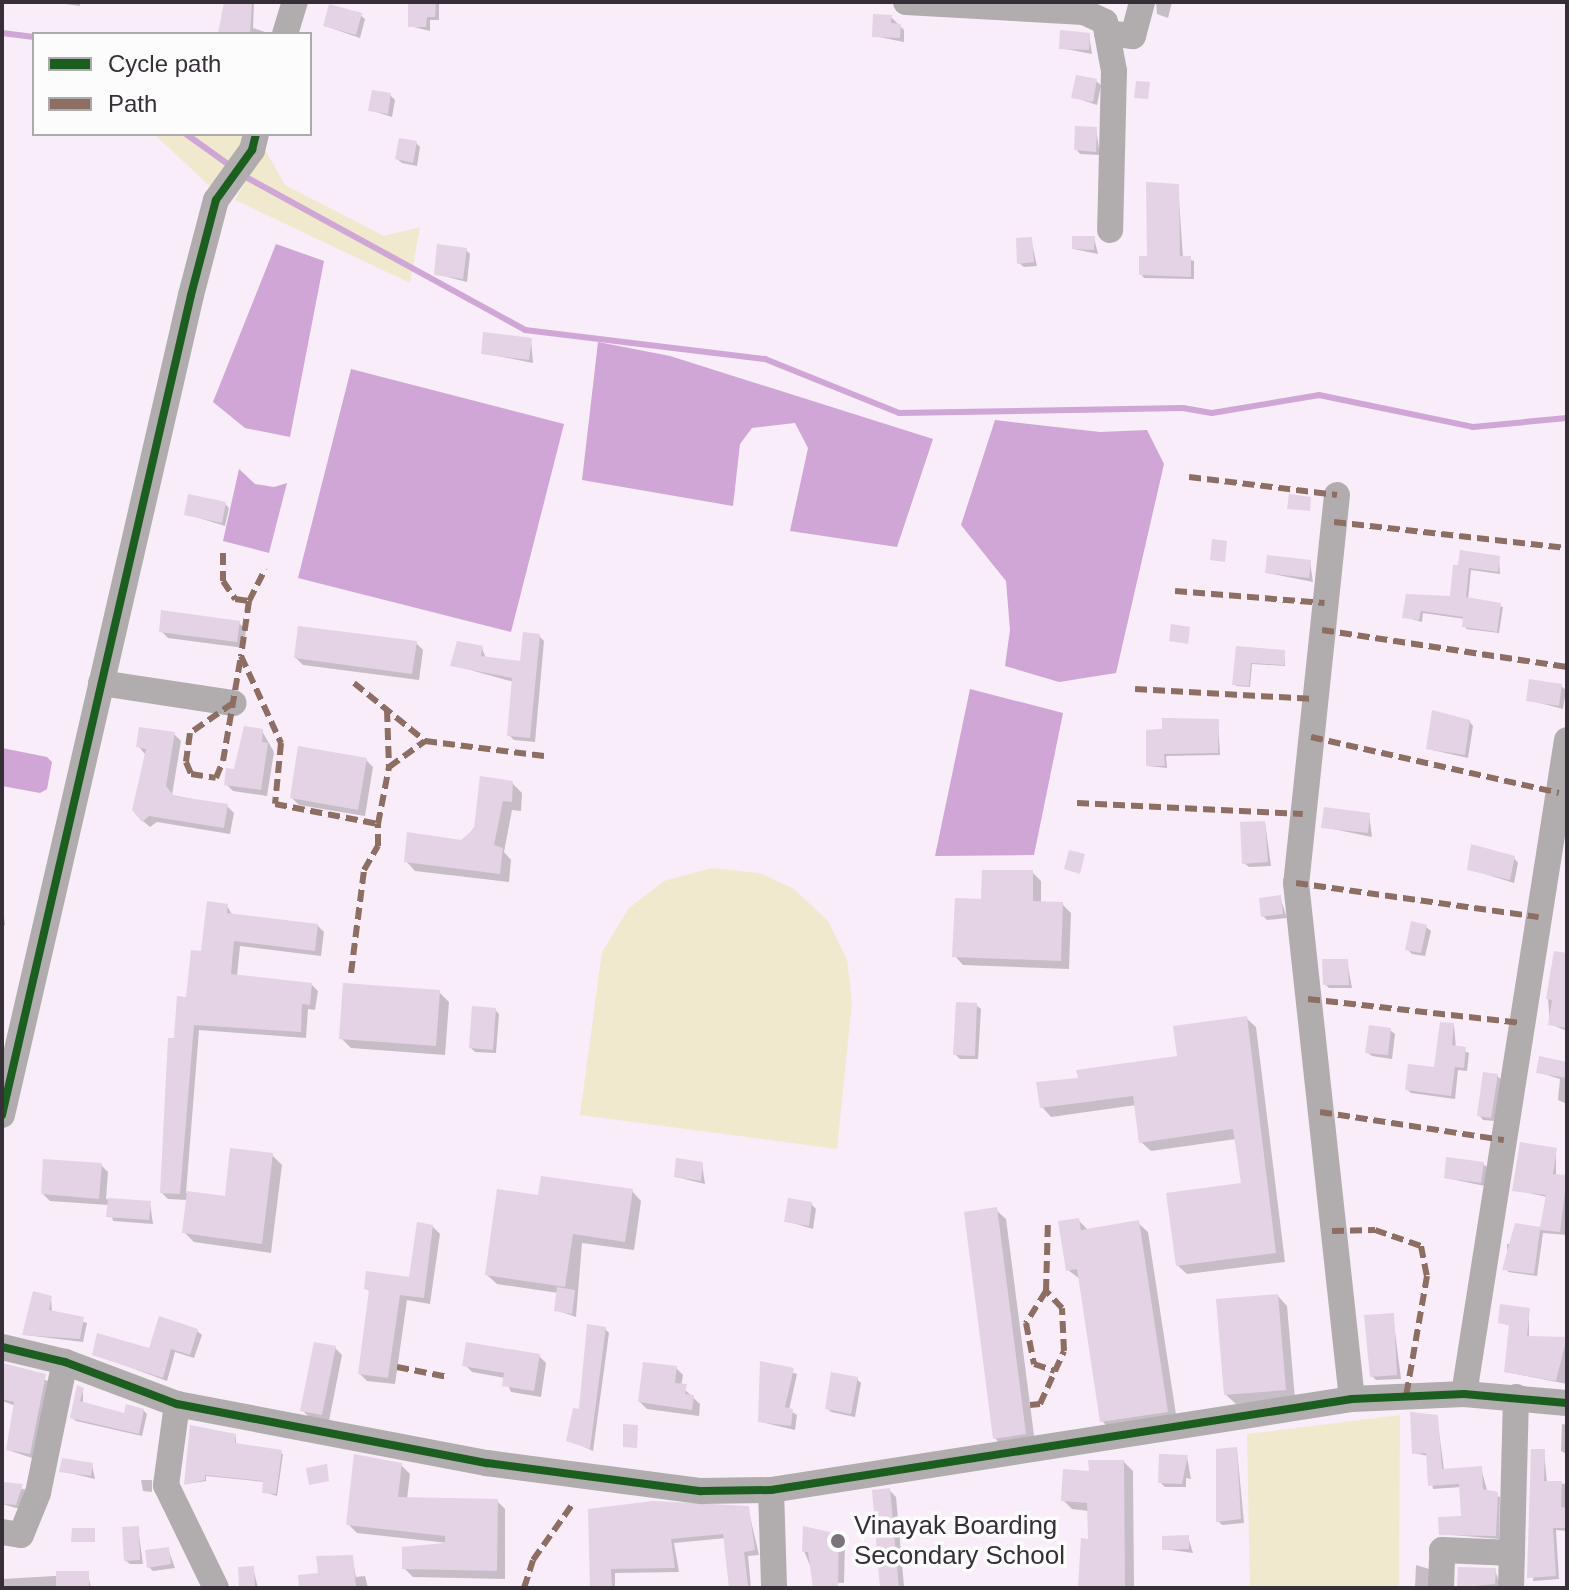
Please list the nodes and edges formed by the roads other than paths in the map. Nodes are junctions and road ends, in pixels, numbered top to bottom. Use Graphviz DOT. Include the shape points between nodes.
graph roads {
  1 [pos="295,2"];
  2 [pos="906,2"];
  3 [pos="1142,2"];
  4 [pos="286,32"];
  5 [pos="1107,33"];
  6 [pos="256,136"];
  7 [pos="1110,230"];
  8 [pos="1337,495"];
  9 [pos="101,683"];
  10 [pos="233,703"];
  11 [pos="1567,740"];
  12 [pos="2,1115"];
  13 [pos="2,1347"];
  14 [pos="65,1362"];
  15 [pos="1464,1394"];
  16 [pos="1516,1397"];
  17 [pos="1352,1399"];
  18 [pos="1567,1403"];
  19 [pos="177,1404"];
  20 [pos="771,1490"];
  21 [pos="2,1532"];
  22 [pos="1512,1553"];
  23 [pos="216,1588"];
  24 [pos="774,1588"];
  25 [pos="1441,1588"];
  26 [pos="1511,1588"];
  1 -- 4 [label="street"];
  2 -- 5 [label="street" via="1084,12 1105,22"];
  3 -- 5 [label="street" via="1133,36"];
  5 -- 7 [label="street" via="1114,71"];
  6 -- 9 [label="street" via="252,150 216,200"];
  8 -- 17 [label="street" via="1296,883"];
  9 -- 10 [label="street"];
  9 -- 12 [label="street"];
  11 -- 15 [label="street"];
  13 -- 14 [label="street"];
  14 -- 19 [label="street"];
  14 -- 21 [label="street" via="38,1493 21,1535"];
  15 -- 16 [label="street"];
  15 -- 17 [label="street"];
  16 -- 18 [label="street"];
  16 -- 22 [label="street"];
  17 -- 20 [label="street"];
  19 -- 20 [label="street" via="625,1485"];
  19 -- 23 [label="street" via="166,1485"];
  20 -- 24 [label="street"];
  22 -- 25 [label="street" via="1442,1550"];
  22 -- 26 [label="street"];
}
